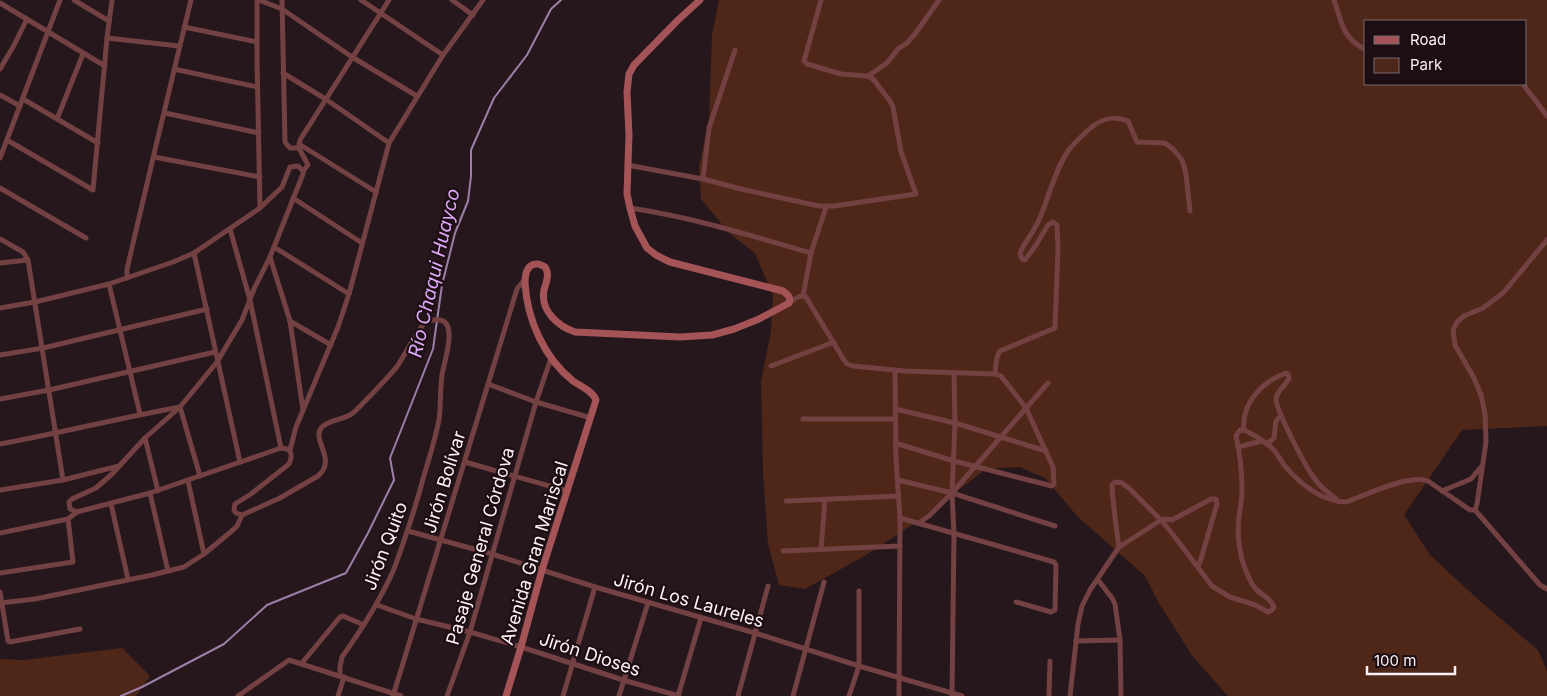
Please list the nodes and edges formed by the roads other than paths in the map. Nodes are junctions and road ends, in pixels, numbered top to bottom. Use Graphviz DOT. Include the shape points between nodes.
graph roads {
  1 [pos="60,0"];
  2 [pos="74,0"];
  3 [pos="112,0"];
  4 [pos="191,0"];
  5 [pos="258,0"];
  6 [pos="282,0"];
  7 [pos="361,0"];
  8 [pos="389,0"];
  9 [pos="452,0"];
  10 [pos="483,0"];
  11 [pos="694,0"];
  12 [pos="700,0"];
  13 [pos="822,0"];
  14 [pos="939,0"];
  15 [pos="1334,0"];
  16 [pos="0,4"];
  17 [pos="282,9"];
  18 [pos="381,13"];
  19 [pos="473,15"];
  20 [pos="26,19"];
  21 [pos="678,20"];
  22 [pos="110,21"];
  23 [pos="184,27"];
  24 [pos="48,32"];
  25 [pos="107,38"];
  26 [pos="257,42"];
  27 [pos="179,46"];
  28 [pos="1364,49"];
  29 [pos="735,50"];
  30 [pos="83,54"];
  31 [pos="443,55"];
  32 [pos="352,57"];
  33 [pos="105,66"];
  34 [pos="0,69"];
  35 [pos="174,69"];
  36 [pos="283,73"];
  37 [pos="868,76"];
  38 [pos="1524,85"];
  39 [pos="257,87"];
  40 [pos="0,95"];
  41 [pos="417,96"];
  42 [pos="23,99"];
  43 [pos="326,100"];
  44 [pos="20,106"];
  45 [pos="165,113"];
  46 [pos="1547,116"];
  47 [pos="57,119"];
  48 [pos="259,132"];
  49 [pos="7,140"];
  50 [pos="98,143"];
  51 [pos="389,143"];
  52 [pos="299,146"];
  53 [pos="154,157"];
  54 [pos="0,158"];
  55 [pos="627,165"];
  56 [pos="302,169"];
  57 [pos="260,177"];
  58 [pos="704,179"];
  59 [pos="0,188"];
  60 [pos="376,192"];
  61 [pos="293,198"];
  62 [pos="826,207"];
  63 [pos="260,208"];
  64 [pos="630,208"];
  65 [pos="1190,211"];
  66 [pos="230,229"];
  67 [pos="86,238"];
  68 [pos="0,240"];
  69 [pos="1547,240"];
  70 [pos="362,243"];
  71 [pos="274,247"];
  72 [pos="194,253"];
  73 [pos="811,253"];
  74 [pos="270,257"];
  75 [pos="28,260"];
  76 [pos="0,263"];
  77 [pos="127,278"];
  78 [pos="525,279"];
  79 [pos="109,284"];
  80 [pos="349,294"];
  81 [pos="803,296"];
  82 [pos="250,300"];
  83 [pos="35,302"];
  84 [pos="789,303"];
  85 [pos="0,308"];
  86 [pos="207,309"];
  87 [pos="290,320"];
  88 [pos="120,329"];
  89 [pos="834,342"];
  90 [pos="331,345"];
  91 [pos="43,348"];
  92 [pos="215,352"];
  93 [pos="0,355"];
  94 [pos="551,358"];
  95 [pos="217,362"];
  96 [pos="771,366"];
  97 [pos="895,370"];
  98 [pos="131,372"];
  99 [pos="954,373"];
  100 [pos="996,374"];
  101 [pos="1048,383"];
  102 [pos="488,384"];
  103 [pos="49,390"];
  104 [pos="0,398"];
  105 [pos="536,402"];
  106 [pos="180,407"];
  107 [pos="1026,408"];
  108 [pos="895,409"];
  109 [pos="303,410"];
  110 [pos="140,414"];
  111 [pos="1282,415"];
  112 [pos="591,418"];
  113 [pos="803,419"];
  114 [pos="895,419"];
  115 [pos="955,423"];
  116 [pos="1244,430"];
  117 [pos="56,434"];
  118 [pos="1001,437"];
  119 [pos="145,438"];
  120 [pos="895,442"];
  121 [pos="1265,442"];
  122 [pos="0,444"];
  123 [pos="1238,447"];
  124 [pos="281,448"];
  125 [pos="290,450"];
  126 [pos="1046,451"];
  127 [pos="954,461"];
  128 [pos="240,462"];
  129 [pos="465,462"];
  130 [pos="1483,465"];
  131 [pos="120,466"];
  132 [pos="974,466"];
  133 [pos="200,476"];
  134 [pos="514,477"];
  135 [pos="63,480"];
  136 [pos="898,480"];
  137 [pos="188,481"];
  138 [pos="0,490"];
  139 [pos="158,491"];
  140 [pos="1442,491"];
  141 [pos="567,492"];
  142 [pos="150,493"];
  143 [pos="952,493"];
  144 [pos="899,496"];
  145 [pos="825,500"];
  146 [pos="786,502"];
  147 [pos="1339,502"];
  148 [pos="111,504"];
  149 [pos="1475,510"];
  150 [pos="77,512"];
  151 [pos="242,515"];
  152 [pos="900,518"];
  153 [pos="68,520"];
  154 [pos="1161,520"];
  155 [pos="1172,520"];
  156 [pos="919,523"];
  157 [pos="1055,526"];
  158 [pos="408,531"];
  159 [pos="1171,532"];
  160 [pos="0,533"];
  161 [pos="954,534"];
  162 [pos="440,540"];
  163 [pos="900,546"];
  164 [pos="1119,547"];
  165 [pos="820,549"];
  166 [pos="783,551"];
  167 [pos="204,554"];
  168 [pos="492,554"];
  169 [pos="1198,566"];
  170 [pos="542,570"];
  171 [pos="168,571"];
  172 [pos="0,573"];
  173 [pos="128,579"];
  174 [pos="1098,580"];
  175 [pos="824,582"];
  176 [pos="768,586"];
  177 [pos="595,587"];
  178 [pos="1547,588"];
  179 [pos="859,591"];
  180 [pos="0,592"];
  181 [pos="1016,602"];
  182 [pos="1,603"];
  183 [pos="648,603"];
  184 [pos="377,605"];
  185 [pos="701,618"];
  186 [pos="416,619"];
  187 [pos="364,625"];
  188 [pos="80,629"];
  189 [pos="470,632"];
  190 [pos="755,633"];
  191 [pos="1120,640"];
  192 [pos="1076,641"];
  193 [pos="521,647"];
  194 [pos="806,649"];
  195 [pos="1050,661"];
  196 [pos="572,663"];
  197 [pos="302,664"];
  198 [pos="859,666"];
  199 [pos="342,676"];
  200 [pos="899,677"];
  201 [pos="623,680"];
  202 [pos="393,695"];
  203 [pos="952,695"];
  204 [pos="238,696"];
  205 [pos="338,696"];
  206 [pos="400,696"];
  207 [pos="447,696"];
  208 [pos="506,696"];
  209 [pos="563,696"];
  210 [pos="619,696"];
  211 [pos="679,696"];
  212 [pos="738,696"];
  213 [pos="793,696"];
  214 [pos="849,696"];
  215 [pos="899,696"];
  216 [pos="962,696"];
  217 [pos="1048,696"];
  218 [pos="1070,696"];
  219 [pos="1121,696"];
  1 -- 24 [label="street"];
  2 -- 22 [label="street"];
  3 -- 22 [label="street"];
  4 -- 23 [label="street"];
  5 -- 17 [label="street"];
  5 -- 26 [label="street"];
  6 -- 17 [label="street"];
  7 -- 18 [label="street"];
  8 -- 18 [label="street"];
  9 -- 19 [label="street"];
  10 -- 19 [label="street"];
  11 -- 21 [label="street"];
  12 -- 21 [label="street"];
  13 -- 37 [label="street" via="804,61 841,74"];
  14 -- 37 [label="street" via="912,39 898,49 887,64"];
  15 -- 28 [label="street" via="1345,32"];
  16 -- 20 [label="street"];
  17 -- 32 [label="street"];
  17 -- 36 [label="street"];
  18 -- 31 [label="street"];
  18 -- 32 [label="street"];
  19 -- 31 [label="street"];
  20 -- 24 [label="street"];
  20 -- 34 [label="street"];
  21 -- 55 [label="street" via="629,74"];
  22 -- 25 [label="street"];
  23 -- 26 [label="street"];
  23 -- 27 [label="street"];
  24 -- 30 [label="street"];
  24 -- 42 [label="street"];
  25 -- 27 [label="street"];
  25 -- 33 [label="street"];
  26 -- 39 [label="street"];
  27 -- 35 [label="street"];
  29 -- 58 [label="street" via="709,128"];
  30 -- 33 [label="street"];
  30 -- 47 [label="street"];
  31 -- 41 [label="street"];
  32 -- 41 [label="street"];
  32 -- 43 [label="street"];
  33 -- 50 [label="street"];
  35 -- 39 [label="street"];
  35 -- 45 [label="street"];
  36 -- 43 [label="street"];
  36 -- 52 [label="street" via="285,142 290,148"];
  37 -- 62 [label="street" via="893,107 901,152 916,194"];
  38 -- 46 [label="street"];
  39 -- 48 [label="street"];
  40 -- 44 [label="street"];
  41 -- 51 [label="street"];
  42 -- 44 [label="street"];
  42 -- 47 [label="street"];
  43 -- 51 [label="street"];
  43 -- 52 [label="street"];
  44 -- 49 [label="street"];
  45 -- 48 [label="street"];
  45 -- 53 [label="street"];
  47 -- 50 [label="street"];
  48 -- 57 [label="street"];
  49 -- 50 [label="street" via="93,190"];
  49 -- 54 [label="street"];
  51 -- 60 [label="street"];
  52 -- 56 [label="street" via="308,165"];
  52 -- 60 [label="street"];
  53 -- 57 [label="street"];
  53 -- 77 [label="street"];
  55 -- 58 [label="street"];
  55 -- 64 [label="street"];
  56 -- 61 [label="street"];
  56 -- 63 [label="street" via="294,165 290,167 282,187"];
  57 -- 63 [label="street"];
  58 -- 62 [label="street"];
  59 -- 67 [label="street"];
  60 -- 70 [label="street"];
  61 -- 70 [label="street"];
  61 -- 71 [label="street"];
  62 -- 73 [label="street"];
  63 -- 66 [label="street"];
  64 -- 73 [label="street" via="726,228"];
  64 -- 84 [label="street" via="647,248 656,255 670,262 784,291 788,294"];
  65 -- 100 [label="street" via="1184,165 1173,149 1165,143 1137,142 1128,121 1122,118 1106,118 1097,122 1068,151 1035,230 1020,253 1025,260 1048,224 1056,223 1055,328 1000,351"];
  66 -- 72 [label="street"];
  66 -- 82 [label="street"];
  68 -- 75 [label="street" via="23,252"];
  69 -- 130 [label="street" via="1503,292 1483,308 1464,316 1453,330 1455,345 1474,378 1485,414"];
  70 -- 80 [label="street"];
  71 -- 74 [label="street"];
  71 -- 80 [label="street"];
  72 -- 77 [label="street"];
  72 -- 86 [label="street"];
  73 -- 81 [label="street"];
  74 -- 82 [label="street"];
  74 -- 87 [label="street"];
  75 -- 76 [label="street"];
  75 -- 83 [label="street"];
  77 -- 79 [label="street"];
  78 -- 84 [label="street" via="531,265 541,264 545,268 547,310 556,322 575,332 680,337 712,335 759,319"];
  78 -- 94 [label="street" via="530,314"];
  78 -- 102 [label="street, Jirón Bolívar" via="517,289"];
  79 -- 83 [label="street"];
  79 -- 88 [label="street"];
  80 -- 90 [label="street"];
  81 -- 84 [label="street"];
  81 -- 89 [label="street" via="809,300"];
  82 -- 95 [label="street"];
  82 -- 124 [label="street"];
  83 -- 85 [label="street"];
  83 -- 91 [label="street"];
  86 -- 88 [label="street"];
  86 -- 92 [label="street"];
  87 -- 90 [label="street"];
  87 -- 109 [label="street"];
  88 -- 91 [label="street"];
  88 -- 98 [label="street"];
  89 -- 96 [label="street"];
  89 -- 97 [label="street" via="847,364"];
  90 -- 109 [label="street"];
  91 -- 93 [label="street"];
  91 -- 103 [label="street"];
  92 -- 95 [label="street"];
  92 -- 98 [label="street"];
  94 -- 105 [label="street, Pasaje General Córdova"];
  94 -- 112 [label="street, Avenida Gran Mariscal" via="572,380 595,397"];
  95 -- 106 [label="street"];
  95 -- 128 [label="street"];
  97 -- 99 [label="street"];
  97 -- 108 [label="street"];
  98 -- 103 [label="street"];
  98 -- 110 [label="street"];
  99 -- 100 [label="street"];
  99 -- 115 [label="street"];
  100 -- 107 [label="street"];
  101 -- 107 [label="street"];
  102 -- 105 [label="street"];
  102 -- 129 [label="street, Jirón Bolívar"];
  103 -- 104 [label="street"];
  103 -- 117 [label="street"];
  105 -- 112 [label="street"];
  105 -- 134 [label="street, Pasaje General Córdova"];
  106 -- 110 [label="street"];
  106 -- 119 [label="street"];
  106 -- 133 [label="street"];
  107 -- 118 [label="street"];
  107 -- 126 [label="street"];
  108 -- 114 [label="street"];
  108 -- 115 [label="street"];
  109 -- 125 [label="street"];
  110 -- 117 [label="street"];
  111 -- 116 [label="street" via="1276,401 1289,380 1286,373 1269,381 1254,396 1244,417"];
  111 -- 121 [label="street" via="1276,421 1274,438"];
  111 -- 147 [label="street" via="1314,478"];
  112 -- 141 [label="street, Avenida Gran Mariscal"];
  113 -- 114 [label="street"];
  114 -- 120 [label="street"];
  115 -- 118 [label="street"];
  115 -- 127 [label="street"];
  116 -- 121 [label="street"];
  116 -- 123 [label="street" via="1236,436"];
  117 -- 122 [label="street"];
  117 -- 135 [label="street"];
  118 -- 126 [label="street"];
  118 -- 132 [label="street"];
  119 -- 131 [label="street"];
  119 -- 139 [label="street"];
  120 -- 127 [label="street"];
  120 -- 136 [label="street"];
  121 -- 123 [label="street"];
  121 -- 147 [label="street" via="1303,484"];
  123 -- 169 [label="street" via="1242,560 1255,588 1274,607 1268,612 1220,592"];
  124 -- 125 [label="street"];
  124 -- 128 [label="street"];
  125 -- 151 [label="street" via="292,458 284,468 235,504 234,510"];
  126 -- 132 [label="street" via="1053,467 1052,486"];
  127 -- 132 [label="street"];
  127 -- 143 [label="street"];
  128 -- 133 [label="street"];
  129 -- 134 [label="street"];
  129 -- 162 [label="street, Jirón Bolívar"];
  130 -- 140 [label="street" via="1471,479"];
  130 -- 149 [label="street"];
  131 -- 135 [label="street"];
  131 -- 150 [label="street" via="96,488 69,502 70,509"];
  132 -- 143 [label="street"];
  133 -- 137 [label="street"];
  134 -- 141 [label="street"];
  134 -- 168 [label="street, Pasaje General Córdova"];
  135 -- 138 [label="street"];
  136 -- 143 [label="street"];
  136 -- 144 [label="street"];
  137 -- 139 [label="street"];
  137 -- 167 [label="street"];
  139 -- 142 [label="street"];
  140 -- 147 [label="street" via="1428,481 1414,479"];
  140 -- 149 [label="street"];
  141 -- 170 [label="street, Avenida Gran Mariscal"];
  142 -- 148 [label="street"];
  142 -- 171 [label="street"];
  143 -- 156 [label="street"];
  143 -- 157 [label="street"];
  143 -- 161 [label="street"];
  144 -- 145 [label="street"];
  144 -- 152 [label="street"];
  145 -- 146 [label="street"];
  145 -- 165 [label="street"];
  148 -- 150 [label="street"];
  148 -- 173 [label="street"];
  149 -- 178 [label="street" via="1540,585"];
  150 -- 153 [label="street"];
  151 -- 158 [label="street, Jirón Quito" via="280,498 323,472 326,459 318,434 320,428 353,413 399,364 425,322 442,320 449,329 439,417"];
  151 -- 167 [label="street" via="237,526"];
  152 -- 156 [label="street"];
  152 -- 163 [label="street"];
  153 -- 160 [label="street"];
  153 -- 172 [label="street" via="73,562"];
  154 -- 155 [label="street"];
  154 -- 159 [label="street"];
  154 -- 164 [label="street"];
  154 -- 164 [label="street" via="1130,489 1115,482 1112,485 1114,518"];
  155 -- 159 [label="street"];
  155 -- 169 [label="street" via="1211,499 1217,500"];
  156 -- 161 [label="street"];
  158 -- 162 [label="street, Jirón Los Laureles"];
  158 -- 184 [label="street, Jirón Quito"];
  159 -- 169 [label="street"];
  161 -- 181 [label="street" via="1056,563 1053,612"];
  161 -- 203 [label="street"];
  162 -- 168 [label="street, Jirón Los Laureles"];
  162 -- 186 [label="street, Jirón Bolívar"];
  163 -- 165 [label="street"];
  163 -- 200 [label="street"];
  164 -- 174 [label="street"];
  165 -- 166 [label="street"];
  167 -- 171 [label="street" via="184,567"];
  168 -- 170 [label="street, Jirón Los Laureles"];
  168 -- 189 [label="street, Pasaje General Córdova"];
  170 -- 177 [label="street, Jirón Los Laureles"];
  170 -- 193 [label="street, Avenida Gran Mariscal"];
  171 -- 173 [label="street"];
  173 -- 182 [label="street"];
  174 -- 191 [label="street" via="1115,604"];
  174 -- 192 [label="street" via="1082,606"];
  175 -- 194 [label="street"];
  176 -- 190 [label="street"];
  177 -- 183 [label="street, Jirón Los Laureles"];
  177 -- 196 [label="street"];
  179 -- 198 [label="street"];
  180 -- 182 [label="street"];
  182 -- 188 [label="street" via="10,642"];
  183 -- 185 [label="street, Jirón Los Laureles"];
  183 -- 201 [label="street"];
  184 -- 186 [label="street, Jirón Dioses"];
  184 -- 187 [label="street, Jirón Quito"];
  185 -- 190 [label="street, Jirón Los Laureles"];
  185 -- 211 [label="street"];
  186 -- 189 [label="street, Jirón Dioses"];
  186 -- 202 [label="street, Jirón Bolívar"];
  187 -- 197 [label="street" via="340,617"];
  187 -- 199 [label="street, Jirón Quito" via="342,657"];
  189 -- 193 [label="street, Jirón Dioses"];
  189 -- 207 [label="street, Pasaje General Córdova"];
  190 -- 194 [label="street, Jirón Los Laureles"];
  190 -- 212 [label="street"];
  191 -- 192 [label="street"];
  191 -- 219 [label="street"];
  192 -- 218 [label="street"];
  193 -- 196 [label="street, Jirón Dioses"];
  193 -- 208 [label="street, Avenida Gran Mariscal"];
  194 -- 198 [label="street, Jirón Los Laureles"];
  194 -- 213 [label="street"];
  195 -- 217 [label="street"];
  196 -- 201 [label="street, Jirón Dioses"];
  196 -- 209 [label="street"];
  197 -- 199 [label="street"];
  197 -- 204 [label="street" via="286,661"];
  198 -- 200 [label="street, Jirón Los Laureles"];
  198 -- 214 [label="street"];
  199 -- 202 [label="street"];
  199 -- 205 [label="street, Jirón Quito"];
  200 -- 203 [label="street, Jirón Los Laureles"];
  200 -- 215 [label="street"];
  201 -- 210 [label="street"];
  201 -- 211 [label="street, Jirón Dioses"];
  202 -- 206 [label="street"];
  203 -- 216 [label="street, Jirón Los Laureles"];
}
